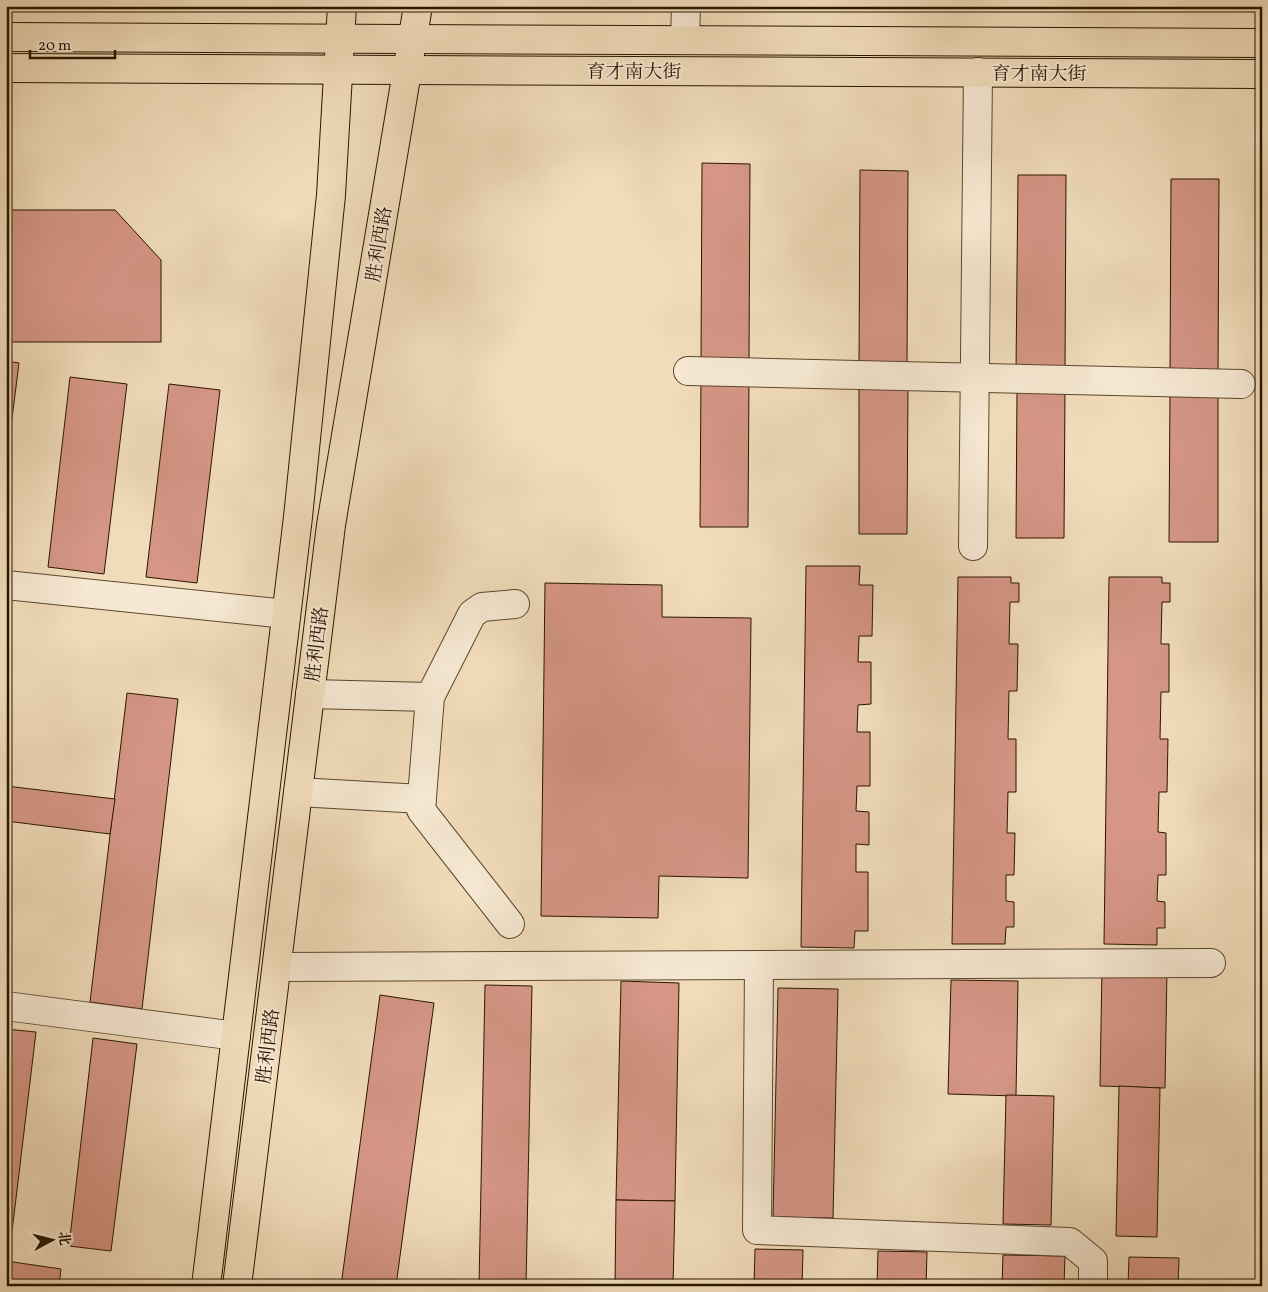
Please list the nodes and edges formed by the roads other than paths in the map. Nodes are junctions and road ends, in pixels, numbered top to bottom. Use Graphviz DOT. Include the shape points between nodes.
graph roads {
  1 [pos="342,6"];
  2 [pos="418,6"];
  3 [pos="686,6"];
  4 [pos="6,37"];
  5 [pos="340,39"];
  6 [pos="412,39"];
  7 [pos="686,40"];
  8 [pos="1262,43"];
  9 [pos="6,68"];
  10 [pos="339,69"];
  11 [pos="407,70"];
  12 [pos="978,72"];
  13 [pos="1262,74"];
  14 [pos="688,371"];
  15 [pos="975,378"];
  16 [pos="1241,384"];
  17 [pos="973,546"];
  18 [pos="6,585"];
  19 [pos="515,604"];
  20 [pos="286,614"];
  21 [pos="310,694"];
  22 [pos="430,697"];
  23 [pos="298,792"];
  24 [pos="422,799"];
  25 [pos="510,924"];
  26 [pos="1211,963"];
  27 [pos="759,965"];
  28 [pos="276,967"];
  29 [pos="6,1006"];
  30 [pos="236,1036"];
  31 [pos="206,1286"];
  32 [pos="237,1286"];
  33 [pos="1093,1286"];
  1 -- 5 [label="main road, 胜利西路"];
  2 -- 6 [label="main road, 胜利西路"];
  3 -- 7 [label="lane"];
  4 -- 5 [label="main road, 育才南大街"];
  5 -- 6 [label="main road, 育才南大街"];
  5 -- 10 [label="main road, 胜利西路"];
  6 -- 7 [label="main road, 育才南大街"];
  6 -- 11 [label="main road, 胜利西路"];
  7 -- 8 [label="main road, 育才南大街"];
  9 -- 10 [label="main road, 育才南大街"];
  10 -- 11 [label="main road, 育才南大街"];
  10 -- 20 [label="main road, 胜利西路" via="331,195"];
  11 -- 12 [label="main road, 育才南大街"];
  11 -- 21 [label="main road, 胜利西路" via="331,525"];
  12 -- 13 [label="main road, 育才南大街"];
  12 -- 15 [label="lane"];
  14 -- 15 [label="lane"];
  15 -- 16 [label="lane"];
  15 -- 17 [label="lane"];
  18 -- 20 [label="lane"];
  19 -- 22 [label="lane" via="482,607 472,614"];
  20 -- 30 [label="main road, 胜利西路"];
  21 -- 22 [label="lane"];
  21 -- 23 [label="main road, 胜利西路"];
  22 -- 24 [label="lane"];
  23 -- 24 [label="lane"];
  23 -- 28 [label="main road, 胜利西路"];
  24 -- 25 [label="lane" via="421,810"];
  26 -- 27 [label="lane"];
  27 -- 28 [label="lane"];
  27 -- 33 [label="lane" via="757,1230 1070,1242 1093,1261"];
  28 -- 32 [label="main road, 胜利西路"];
  29 -- 30 [label="lane"];
  30 -- 31 [label="main road, 胜利西路"];
}
